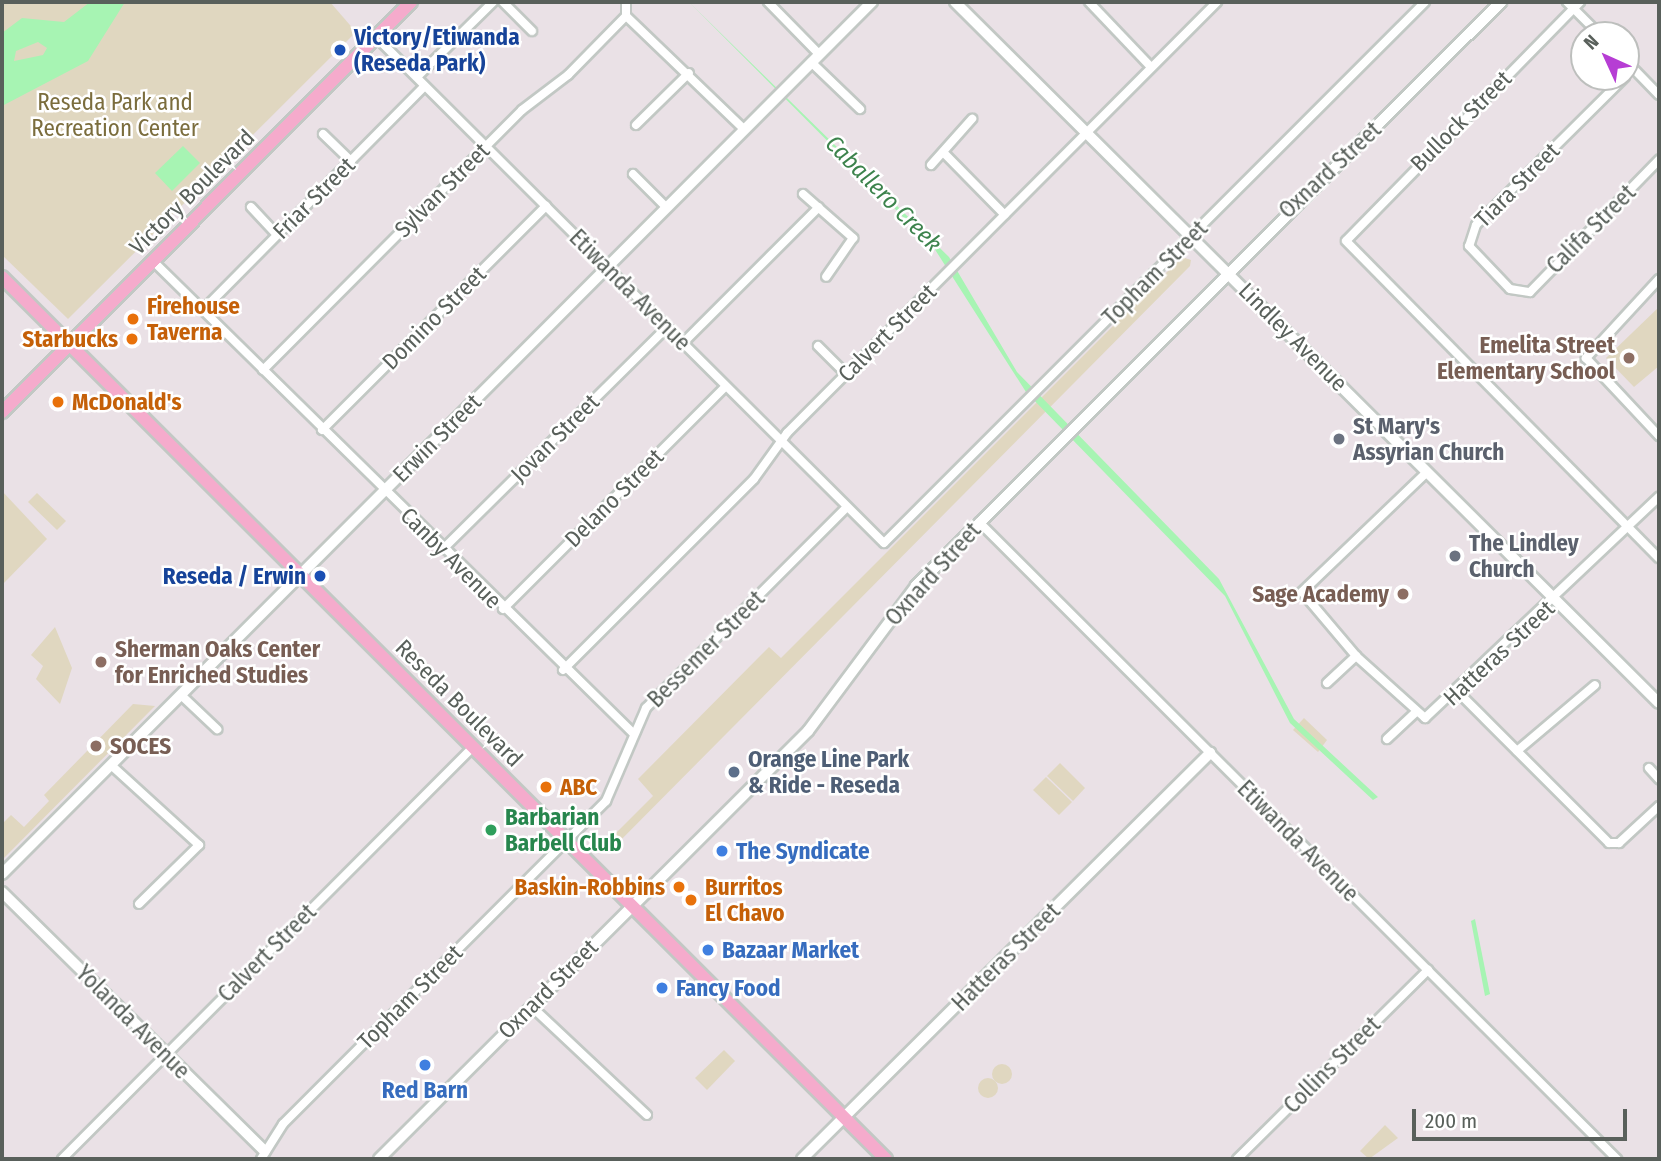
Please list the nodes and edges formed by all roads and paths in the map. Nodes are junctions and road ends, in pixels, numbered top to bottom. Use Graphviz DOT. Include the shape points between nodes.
graph roads {
  1 [pos="411,2"];
  2 [pos="493,2"];
  3 [pos="503,2"];
  4 [pos="626,2"];
  5 [pos="768,2"];
  6 [pos="872,2"];
  7 [pos="955,2"];
  8 [pos="1089,2"];
  9 [pos="1217,2"];
  10 [pos="1425,2"];
  11 [pos="1501,2"];
  12 [pos="1573,4"];
  13 [pos="626,16"];
  14 [pos="1588,21"];
  15 [pos="531,31"];
  16 [pos="376,37"];
  17 [pos="815,58"];
  18 [pos="1151,67"];
  19 [pos="689,73"];
  20 [pos="1640,76"];
  21 [pos="417,77"];
  22 [pos="425,86"];
  23 [pos="1610,91"];
  24 [pos="1659,95"];
  25 [pos="860,109"];
  26 [pos="972,119"];
  27 [pos="636,125"];
  28 [pos="744,129"];
  29 [pos="1087,132"];
  30 [pos="323,134"];
  31 [pos="486,146"];
  32 [pos="943,152"];
  33 [pos="1659,160"];
  34 [pos="351,162"];
  35 [pos="931,165"];
  36 [pos="633,174"];
  37 [pos="803,194"];
  38 [pos="546,206"];
  39 [pos="666,207"];
  40 [pos="819,207"];
  41 [pos="251,208"];
  42 [pos="1005,215"];
  43 [pos="277,235"];
  44 [pos="1191,236"];
  45 [pos="153,261"];
  46 [pos="607,267"];
  47 [pos="1227,271"];
  48 [pos="2,277"];
  49 [pos="826,277"];
  50 [pos="1659,279"];
  51 [pos="1521,295"];
  52 [pos="203,310"];
  53 [pos="667,327"];
  54 [pos="683,343"];
  55 [pos="69,345"];
  56 [pos="818,346"];
  57 [pos="262,370"];
  58 [pos="846,374"];
  59 [pos="726,386"];
  60 [pos="2,412"];
  61 [pos="323,430"];
  62 [pos="1659,436"];
  63 [pos="781,440"];
  64 [pos="1427,472"];
  65 [pos="384,491"];
  66 [pos="1659,497"];
  67 [pos="847,507"];
  68 [pos="979,522"];
  69 [pos="1629,528"];
  70 [pos="884,543"];
  71 [pos="443,550"];
  72 [pos="1659,558"];
  73 [pos="300,575"];
  74 [pos="1556,600"];
  75 [pos="503,610"];
  76 [pos="1356,656"];
  77 [pos="563,670"];
  78 [pos="1327,682"];
  79 [pos="1595,685"];
  80 [pos="1457,691"];
  81 [pos="181,695"];
  82 [pos="1659,703"];
  83 [pos="1416,712"];
  84 [pos="217,729"];
  85 [pos="633,733"];
  86 [pos="1387,739"];
  87 [pos="473,747"];
  88 [pos="1517,751"];
  89 [pos="1210,753"];
  90 [pos="111,765"];
  91 [pos="1649,768"];
  92 [pos="1659,779"];
  93 [pos="1659,806"];
  94 [pos="568,841"];
  95 [pos="2,874"];
  96 [pos="2,892"];
  97 [pos="139,904"];
  98 [pos="632,905"];
  99 [pos="1428,970"];
  100 [pos="531,1006"];
  101 [pos="166,1054"];
  102 [pos="646,1115"];
  103 [pos="844,1117"];
  104 [pos="263,1155"];
  105 [pos="62,1159"];
  106 [pos="379,1159"];
  107 [pos="802,1159"];
  108 [pos="886,1159"];
  109 [pos="1237,1159"];
  110 [pos="1617,1159"];
  1 -- 16 [label="main road, Victory Boulevard"];
  2 -- 21 [label="street"];
  3 -- 15 [label="street"];
  4 -- 13 [label="street"];
  5 -- 17 [label="street"];
  6 -- 17 [label="main road, Erwin Street"];
  7 -- 29 [label="main road, Lindley Avenue"];
  8 -- 18 [label="street"];
  9 -- 18 [label="street, Calvert Street"];
  10 -- 44 [label="street, Topham Street"];
  11 -- 47 [label="main road, Oxnard Street"];
  12 -- 14 [label="street"];
  12 -- 69 [label="street, Bullock Street" via="1346,241"];
  13 -- 19 [label="street"];
  13 -- 31 [label="street, Sylvan Street"];
  16 -- 21 [label="street, Etiwanda Avenue"];
  16 -- 45 [label="main road, Victory Boulevard"];
  17 -- 25 [label="street"];
  17 -- 28 [label="main road, Erwin Street"];
  18 -- 29 [label="street, Calvert Street"];
  19 -- 27 [label="street"];
  19 -- 28 [label="street"];
  20 -- 24 [label="street"];
  21 -- 22 [label="street, Etiwanda Avenue"];
  22 -- 31 [label="street, Etiwanda Avenue"];
  22 -- 34 [label="street, Friar Street"];
  23 -- 51 [label="street, Tiara Street" via="1470,233 1473,251"];
  26 -- 32 [label="street"];
  28 -- 39 [label="main road, Erwin Street"];
  29 -- 42 [label="street, Calvert Street"];
  29 -- 44 [label="main road, Lindley Avenue"];
  30 -- 34 [label="street"];
  31 -- 38 [label="street, Etiwanda Avenue"];
  31 -- 57 [label="street, Sylvan Street"];
  32 -- 35 [label="street"];
  32 -- 42 [label="street"];
  33 -- 51 [label="street, Califa Street"];
  34 -- 43 [label="street, Friar Street"];
  36 -- 39 [label="street"];
  37 -- 40 [label="street"];
  38 -- 46 [label="street, Etiwanda Avenue"];
  38 -- 61 [label="street, Domino Street"];
  39 -- 46 [label="main road, Erwin Street"];
  40 -- 49 [label="street" via="853,238"];
  40 -- 54 [label="street"];
  41 -- 43 [label="street"];
  42 -- 58 [label="street, Calvert Street"];
  43 -- 52 [label="street, Friar Street"];
  44 -- 47 [label="main road, Lindley Avenue"];
  44 -- 70 [label="street, Topham Street"];
  45 -- 52 [label="street, Canby Avenue"];
  45 -- 55 [label="main road, Victory Boulevard"];
  46 -- 53 [label="street, Etiwanda Avenue"];
  46 -- 65 [label="main road, Erwin Street"];
  47 -- 64 [label="main road, Lindley Avenue"];
  47 -- 68 [label="main road, Oxnard Street"];
  48 -- 55 [label="main road, Reseda Boulevard"];
  50 -- 62 [label="street" via="1586,358"];
  52 -- 57 [label="street, Canby Avenue"];
  53 -- 54 [label="street, Etiwanda Avenue"];
  53 -- 71 [label="street, Jovan Street"];
  54 -- 59 [label="street, Etiwanda Avenue"];
  55 -- 60 [label="main road, Victory Boulevard"];
  55 -- 73 [label="main road, Reseda Boulevard"];
  56 -- 58 [label="street"];
  57 -- 61 [label="street, Canby Avenue"];
  58 -- 63 [label="street, Calvert Street"];
  59 -- 63 [label="street, Etiwanda Avenue"];
  59 -- 75 [label="street, Delano Street"];
  61 -- 65 [label="street, Canby Avenue"];
  63 -- 67 [label="street, Etiwanda Avenue"];
  63 -- 77 [label="street, Calvert Street" via="754,479"];
  64 -- 74 [label="main road, Lindley Avenue"];
  64 -- 76 [label="street" via="1303,592"];
  65 -- 71 [label="street, Canby Avenue"];
  65 -- 73 [label="main road, Erwin Street"];
  66 -- 69 [label="street, Hatteras Street"];
  67 -- 70 [label="street, Etiwanda Avenue"];
  67 -- 85 [label="street, Bessemer Street" via="646,708"];
  68 -- 89 [label="street, Etiwanda Avenue"];
  68 -- 98 [label="main road, Oxnard Street" via="904,600 808,731"];
  69 -- 72 [label="street"];
  69 -- 74 [label="street, Hatteras Street"];
  71 -- 75 [label="street, Canby Avenue"];
  73 -- 81 [label="main road, Erwin Street"];
  73 -- 87 [label="main road, Reseda Boulevard"];
  74 -- 80 [label="street, Hatteras Street"];
  74 -- 82 [label="main road, Lindley Avenue"];
  75 -- 77 [label="street, Canby Avenue"];
  76 -- 78 [label="street"];
  76 -- 83 [label="street"];
  77 -- 85 [label="street, Canby Avenue"];
  79 -- 88 [label="street"];
  80 -- 83 [label="street, Hatteras Street" via="1427,718"];
  80 -- 88 [label="street"];
  81 -- 84 [label="street"];
  81 -- 90 [label="main road, Erwin Street"];
  83 -- 86 [label="street, Hatteras Street"];
  85 -- 94 [label="street, Bessemer Street" via="616,787"];
  87 -- 94 [label="main road, Reseda Boulevard"];
  87 -- 101 [label="street, Calvert Street"];
  88 -- 93 [label="street" via="1612,844"];
  89 -- 99 [label="street, Etiwanda Avenue"];
  89 -- 103 [label="main road, Hatteras Street"];
  90 -- 95 [label="main road, Erwin Street"];
  90 -- 97 [label="street" via="199,845"];
  91 -- 92 [label="street"];
  94 -- 98 [label="main road, Reseda Boulevard"];
  94 -- 104 [label="street, Topham Street" via="283,1124"];
  96 -- 101 [label="main road, Yolanda Avenue"];
  98 -- 100 [label="main road, Oxnard Street"];
  98 -- 103 [label="main road, Reseda Boulevard"];
  99 -- 109 [label="street, Collins Street"];
  99 -- 110 [label="street, Etiwanda Avenue"];
  100 -- 102 [label="street"];
  100 -- 106 [label="main road, Oxnard Street"];
  101 -- 104 [label="main road, Yolanda Avenue"];
  101 -- 105 [label="street, Calvert Street"];
  103 -- 107 [label="main road, Hatteras Street"];
  103 -- 108 [label="main road, Reseda Boulevard"];
}
